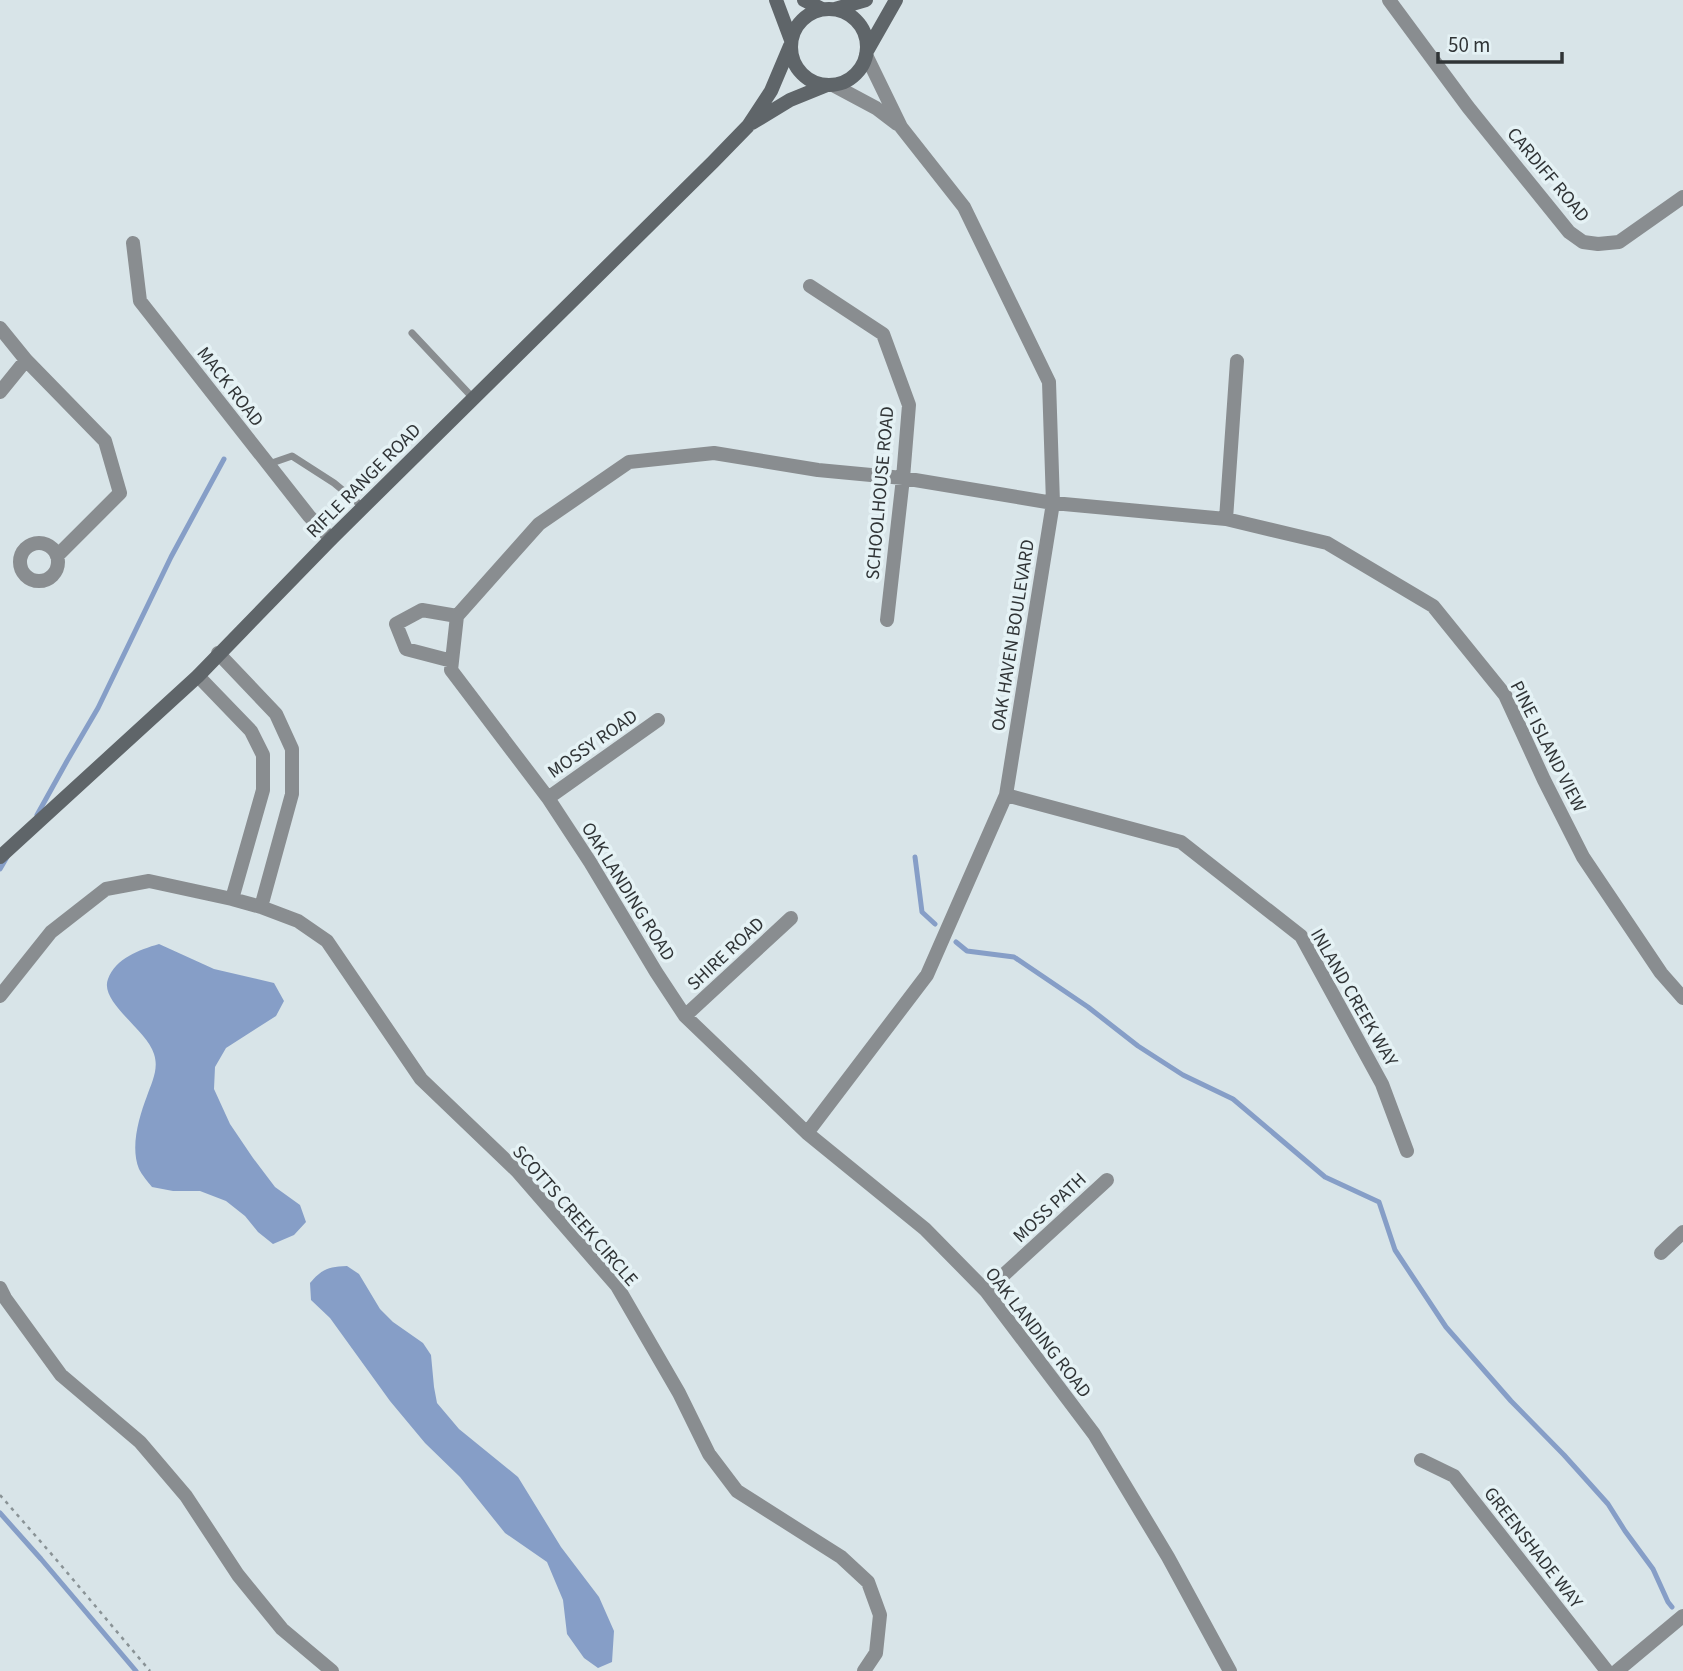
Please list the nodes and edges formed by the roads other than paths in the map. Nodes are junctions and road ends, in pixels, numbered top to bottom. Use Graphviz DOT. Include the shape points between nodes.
graph roads {
  1 [pos="776,0"];
  2 [pos="804,0"];
  3 [pos="866,0"];
  4 [pos="896,0"];
  5 [pos="1389,0"];
  6 [pos="828,9"];
  7 [pos="791,43"];
  8 [pos="866,53"];
  9 [pos="830,85"];
  10 [pos="748,126"];
  11 [pos="901,127"];
  12 [pos="1683,197"];
  13 [pos="133,243"];
  14 [pos="810,286"];
  15 [pos="0,328"];
  16 [pos="412,332"];
  17 [pos="26,360"];
  18 [pos="1237,361"];
  19 [pos="0,392"];
  20 [pos="473,398"];
  21 [pos="269,464"];
  22 [pos="903,478"];
  23 [pos="1052,503"];
  24 [pos="363,507"];
  25 [pos="1226,519"];
  26 [pos="331,539"];
  27 [pos="57,556"];
  28 [pos="457,616"];
  29 [pos="887,620"];
  30 [pos="218,653"];
  31 [pos="452,661"];
  32 [pos="198,676"];
  33 [pos="659,720"];
  34 [pos="1006,795"];
  35 [pos="548,798"];
  36 [pos="1,853"];
  37 [pos="232,899"];
  38 [pos="261,907"];
  39 [pos="791,918"];
  40 [pos="0,996"];
  41 [pos="1683,998"];
  42 [pos="685,1016"];
  43 [pos="807,1133"];
  44 [pos="1407,1151"];
  45 [pos="1107,1180"];
  46 [pos="1683,1232"];
  47 [pos="1661,1253"];
  48 [pos="0,1288"];
  49 [pos="986,1291"];
  50 [pos="1421,1461"];
  51 [pos="1683,1616"];
  52 [pos="332,1671"];
  53 [pos="864,1671"];
  54 [pos="1230,1671"];
  55 [pos="1607,1671"];
  56 [pos="1617,1671"];
  1 -- 7 [label="main road"];
  2 -- 6 [label="main road"];
  3 -- 6 [label="main road"];
  4 -- 8 [label="main road"];
  5 -- 12 [label="street, CARDIFF ROAD" via="1468,107 1569,232 1583,242 1619,242"];
  6 -- 7 [label="main road" via="805,17 793,31"];
  6 -- 8 [label="main road" via="855,20 866,40"];
  7 -- 9 [label="main road" via="791,56 801,73"];
  7 -- 10 [label="main road, RIFLE RANGE ROAD" via="771,91"];
  8 -- 9 [label="main road" via="855,75"];
  8 -- 11 [label="street, OAK HAVEN BOULEVARD"];
  9 -- 10 [label="main road, RIFLE RANGE ROAD" via="790,100"];
  9 -- 11 [label="street, OAK HAVEN BOULEVARD" via="876,108"];
  10 -- 20 [label="main road, RIFLE RANGE ROAD"];
  11 -- 23 [label="street, OAK HAVEN BOULEVARD" via="964,207 1049,382"];
  13 -- 21 [label="street, MACK ROAD" via="140,301"];
  14 -- 22 [label="street, SCHOOLHOUSE ROAD" via="883,334 909,405"];
  15 -- 17 [label="street"];
  16 -- 20 [label="lane"];
  17 -- 19 [label="street"];
  17 -- 27 [label="street" via="105,441 120,493"];
  18 -- 25 [label="street"];
  20 -- 24 [label="main road, RIFLE RANGE ROAD"];
  21 -- 24 [label="lane" via="292,456"];
  21 -- 26 [label="street, MACK ROAD"];
  22 -- 23 [label="street"];
  22 -- 28 [label="street" via="714,453 629,462 539,524"];
  22 -- 29 [label="street, SCHOOLHOUSE ROAD"];
  23 -- 25 [label="street, PINE ISLAND VIEW"];
  23 -- 34 [label="street, OAK HAVEN BOULEVARD"];
  24 -- 26 [label="main road, RIFLE RANGE ROAD"];
  25 -- 41 [label="street, PINE ISLAND VIEW" via="1327,543 1433,606 1505,695 1583,857"];
  26 -- 30 [label="main road, RIFLE RANGE ROAD"];
  28 -- 31 [label="street"];
  28 -- 31 [label="street" via="422,610 396,624 406,649"];
  30 -- 32 [label="main road, RIFLE RANGE ROAD"];
  30 -- 38 [label="street" via="276,714 292,748 292,794"];
  31 -- 35 [label="street, OAK LANDING ROAD" via="451,670"];
  32 -- 36 [label="main road, RIFLE RANGE ROAD"];
  32 -- 37 [label="street" via="251,731 262,755 262,790"];
  33 -- 35 [label="street, MOSSY ROAD"];
  34 -- 43 [label="street, OAK HAVEN BOULEVARD" via="928,975"];
  34 -- 44 [label="street, INLAND CREEK WAY" via="1181,842 1301,936 1382,1084"];
  35 -- 42 [label="street, OAK LANDING ROAD"];
  37 -- 38 [label="street, SCOTTS CREEK CIRCLE"];
  37 -- 40 [label="street, SCOTTS CREEK CIRCLE" via="149,881 106,890 51,932"];
  38 -- 53 [label="street, SCOTTS CREEK CIRCLE" via="298,920 327,941 421,1079 517,1171 617,1286 709,1454 737,1491 841,1557 868,1582 880,1615 876,1653"];
  39 -- 42 [label="street, SHIRE ROAD"];
  42 -- 43 [label="street, OAK LANDING ROAD"];
  43 -- 49 [label="street, OAK LANDING ROAD" via="925,1229"];
  45 -- 49 [label="street, MOSS PATH"];
  46 -- 47 [label="street"];
  48 -- 52 [label="street" via="61,1375 139,1442 186,1496 238,1575 282,1629"];
  49 -- 54 [label="street, OAK LANDING ROAD" via="1094,1434"];
  50 -- 55 [label="street, GREENSHADE WAY" via="1454,1476"];
  51 -- 56 [label="street"];
}
